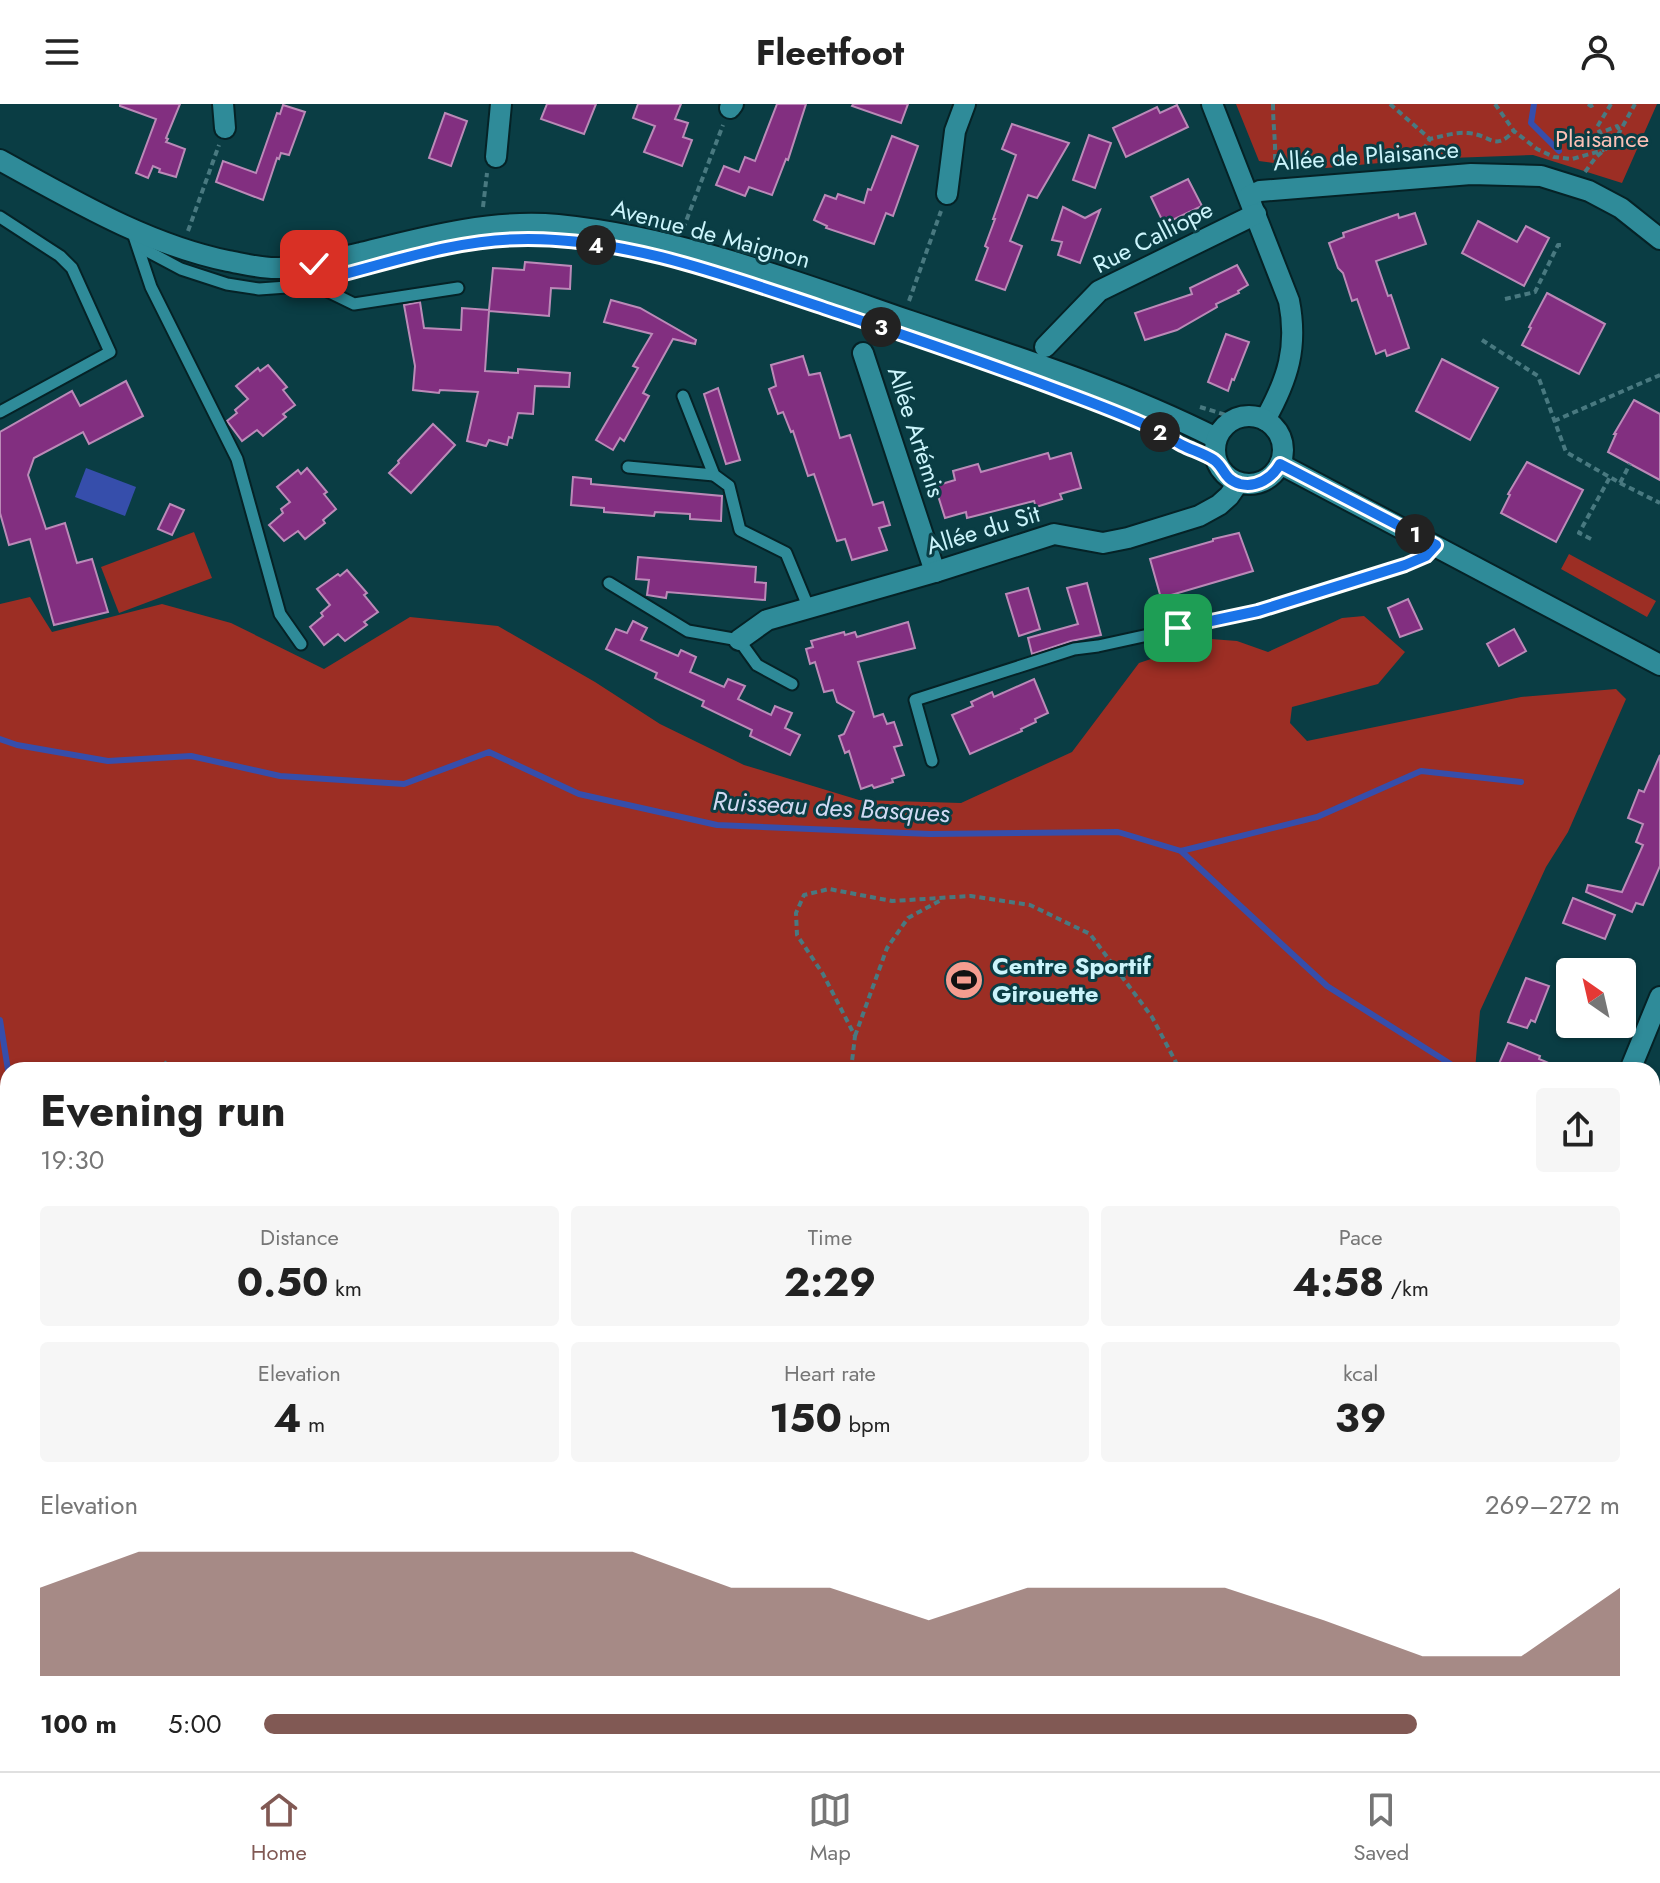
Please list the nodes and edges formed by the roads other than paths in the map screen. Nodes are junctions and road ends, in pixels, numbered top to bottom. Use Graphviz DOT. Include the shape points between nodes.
graph roads {
  1 [pos="223,104"];
  2 [pos="501,104"];
  3 [pos="965,104"];
  4 [pos="1212,104"];
  5 [pos="225,128"];
  6 [pos="496,157"];
  7 [pos="0,160"];
  8 [pos="947,194"];
  9 [pos="1252,205"];
  10 [pos="0,217"];
  11 [pos="132,230"];
  12 [pos="1660,239"];
  13 [pos="314,264"];
  14 [pos="315,285"];
  15 [pos="458,288"];
  16 [pos="1045,347"];
  17 [pos="863,353"];
  18 [pos="683,396"];
  19 [pos="0,412"];
  20 [pos="1265,420"];
  21 [pos="1216,438"];
  22 [pos="1280,464"];
  23 [pos="628,467"];
  24 [pos="714,475"];
  25 [pos="1238,483"];
  26 [pos="1436,545"];
  27 [pos="935,572"];
  28 [pos="609,583"];
  29 [pos="807,608"];
  30 [pos="739,640"];
  31 [pos="301,644"];
  32 [pos="1660,665"];
  33 [pos="792,684"];
  34 [pos="932,761"];
  35 [pos="1660,997"];
  36 [pos="1633,1062"];
  1 -- 5 [label="street"];
  2 -- 6 [label="street"];
  3 -- 8 [label="street" via="955,131"];
  4 -- 9 [label="street"];
  7 -- 11 [label="street, Avenue de Maignon"];
  9 -- 12 [label="street, Allée de Plaisance" via="1260,191 1458,175 1541,176 1589,191"];
  9 -- 16 [label="street, Rue Calliope" via="1099,291"];
  9 -- 20 [label="street" via="1293,322 1290,361"];
  10 -- 19 [label="lane" via="72,268 110,352"];
  11 -- 13 [label="street, Avenue de Maignon" via="195,254 242,264"];
  11 -- 14 [label="lane" via="149,252 227,284 259,289"];
  11 -- 31 [label="lane" via="151,287 237,459 280,614"];
  13 -- 14 [label="lane"];
  13 -- 21 [label="street, Avenue de Maignon" via="494,226 554,225 615,233 728,261 889,313 1039,365"];
  14 -- 15 [label="lane" via="354,304"];
  17 -- 27 [label="street, Allée Artémis"];
  18 -- 24 [label="lane"];
  20 -- 21 [label="street" via="1236,418"];
  20 -- 22 [label="street" via="1281,439"];
  21 -- 25 [label="street" via="1216,461 1224,475"];
  22 -- 25 [label="street" via="1260,483"];
  22 -- 26 [label="street"];
  23 -- 24 [label="lane"];
  24 -- 29 [label="lane" via="729,486 740,530 786,553"];
  25 -- 27 [label="street, Allée du Sit" via="1219,505 1199,516 1128,538 1103,543 1054,534"];
  26 -- 32 [label="street"];
  26 -- 34 [label="lane" via="1416,561 1272,606 1074,649 915,700"];
  27 -- 29 [label="street, Allée du Sit"];
  28 -- 30 [label="lane" via="688,631"];
  29 -- 30 [label="street, Allée du Sit" via="767,620"];
  30 -- 33 [label="lane" via="757,665"];
  35 -- 36 [label="street"];
}
